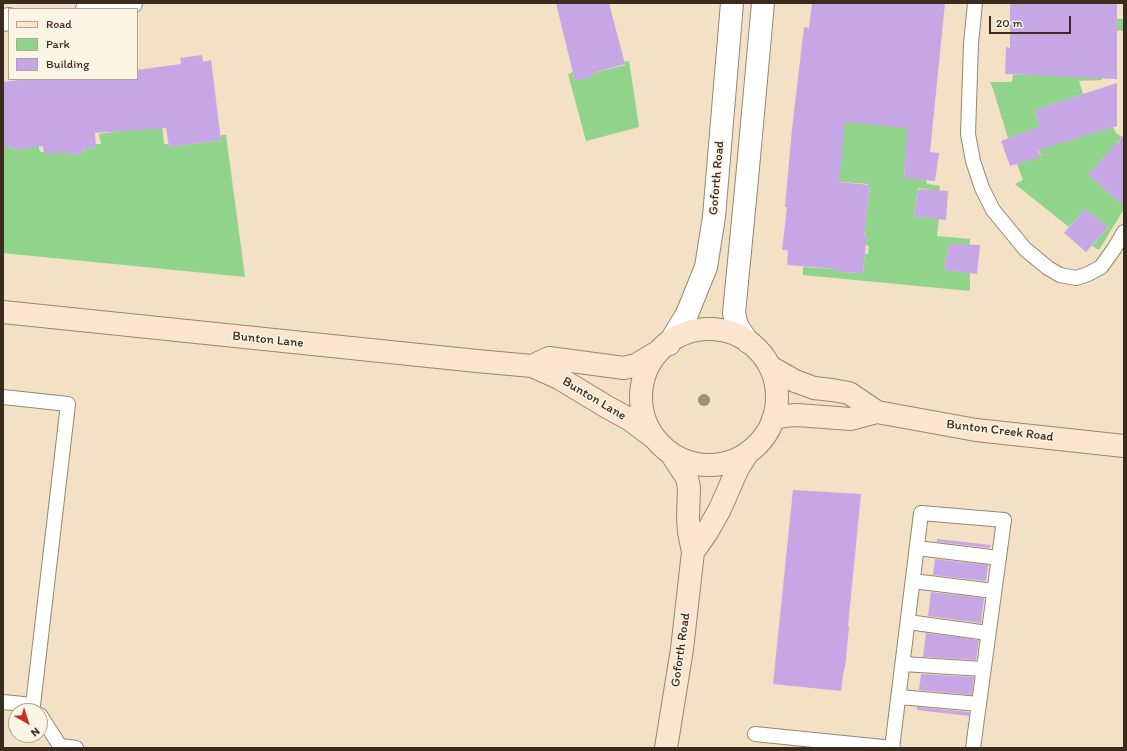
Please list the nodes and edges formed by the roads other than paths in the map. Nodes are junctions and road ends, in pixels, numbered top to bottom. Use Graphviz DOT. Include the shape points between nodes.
graph roads {
  1 [pos="131,3"];
  2 [pos="732,3"];
  3 [pos="763,3"];
  4 [pos="975,3"];
  5 [pos="94,8"];
  6 [pos="1124,232"];
  7 [pos="3,312"];
  8 [pos="748,342"];
  9 [pos="663,349"];
  10 [pos="532,366"];
  11 [pos="772,368"];
  12 [pos="3,397"];
  13 [pos="877,412"];
  14 [pos="773,419"];
  15 [pos="653,438"];
  16 [pos="1124,446"];
  17 [pos="747,454"];
  18 [pos="672,455"];
  19 [pos="917,548"];
  20 [pos="693,552"];
  21 [pos="999,558"];
  22 [pos="913,581"];
  23 [pos="994,591"];
  24 [pos="908,622"];
  25 [pos="988,633"];
  26 [pos="903,664"];
  27 [pos="983,669"];
  28 [pos="899,697"];
  29 [pos="38,703"];
  30 [pos="979,704"];
  31 [pos="48,728"];
  32 [pos="755,734"];
  33 [pos="76,748"];
  34 [pos="666,748"];
  35 [pos="893,748"];
  36 [pos="973,748"];
  1 -- 5 [label="street"];
  2 -- 9 [label="street, Goforth Road" via="714,218 706,267 687,314"];
  3 -- 8 [label="street" via="734,313 737,326"];
  4 -- 6 [label="lane" via="968,134 973,161 993,210 1025,250 1060,275 1076,278 1101,267"];
  7 -- 10 [label="street, Bunton Lane"];
  8 -- 9 [label="street" via="729,332 706,328 686,332"];
  8 -- 11 [label="street"];
  9 -- 10 [label="street, Bunton Lane" via="636,365 624,368 549,358"];
  9 -- 15 [label="street" via="646,369 640,388 640,407"];
  10 -- 15 [label="street, Bunton Lane" via="559,378 629,419"];
  11 -- 13 [label="street, Bunton Creek Road" via="814,388 848,393"];
  11 -- 14 [label="street" via="778,389"];
  12 -- 29 [label="lane" via="68,404"];
  13 -- 14 [label="street, Bunton Creek Road" via="851,419 797,415"];
  13 -- 16 [label="street, Bunton Creek Road" via="976,430"];
  14 -- 17 [label="street" via="763,439"];
  15 -- 18 [label="street"];
  17 -- 18 [label="street" via="727,463 705,465 687,463"];
  17 -- 20 [label="street, Goforth Road" via="720,509"];
  18 -- 20 [label="street, Goforth Road" via="688,478 688,518"];
  19 -- 21 [label="lane"];
  19 -- 21 [label="lane" via="921,513 1004,520"];
  19 -- 22 [label="lane"];
  20 -- 34 [label="street, Goforth Road" via="682,649"];
  21 -- 23 [label="lane"];
  22 -- 23 [label="lane"];
  22 -- 24 [label="lane"];
  23 -- 25 [label="lane"];
  24 -- 25 [label="lane"];
  24 -- 26 [label="lane"];
  25 -- 27 [label="lane"];
  26 -- 27 [label="lane"];
  26 -- 28 [label="lane"];
  27 -- 30 [label="lane"];
  28 -- 30 [label="lane"];
  28 -- 35 [label="lane"];
  30 -- 36 [label="lane"];
  31 -- 33 [label="lane" via="60,746"];
  32 -- 35 [label="lane"];
}
